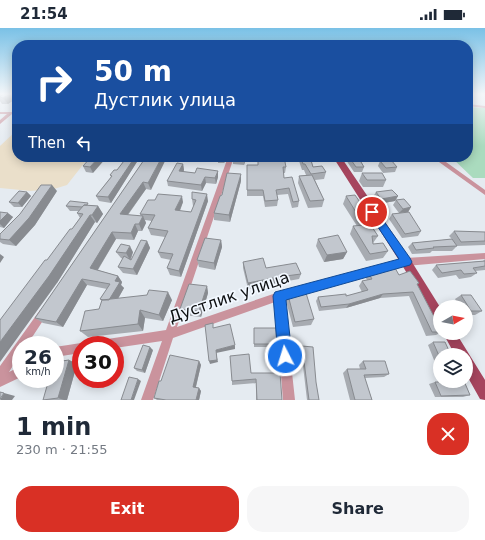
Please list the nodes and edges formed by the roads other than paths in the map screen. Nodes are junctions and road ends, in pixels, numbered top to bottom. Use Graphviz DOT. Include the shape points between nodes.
graph roads {
  1 [pos="0,113"];
  2 [pos="12,113"];
  3 [pos="12,114"];
  4 [pos="0,123"];
  5 [pos="229,162"];
  6 [pos="340,162"];
  7 [pos="442,162"];
  8 [pos="485,193"];
  9 [pos="485,256"];
  10 [pos="406,262"];
  11 [pos="279,296"];
  12 [pos="50,303"];
  13 [pos="433,306"];
  14 [pos="168,335"];
  15 [pos="124,342"];
  16 [pos="473,374"];
  17 [pos="0,375"];
  18 [pos="12,376"];
  19 [pos="0,382"];
  20 [pos="485,394"];
  21 [pos="147,400"];
  22 [pos="289,400"];
  1 -- 2 [label="street"];
  3 -- 4 [label="street"];
  5 -- 14 [label="street"];
  6 -- 10 [label="main road"];
  7 -- 8 [label="street"];
  9 -- 10 [label="street, Дустлик улица"];
  10 -- 11 [label="street, Дустлик улица"];
  10 -- 13 [label="main road"];
  11 -- 14 [label="street, Дустлик улица"];
  11 -- 22 [label="street"];
  12 -- 17 [label="street"];
  14 -- 15 [label="street, Дустлик улица"];
  14 -- 21 [label="street"];
  16 -- 20 [label="main road"];
  18 -- 19 [label="street"];
}
